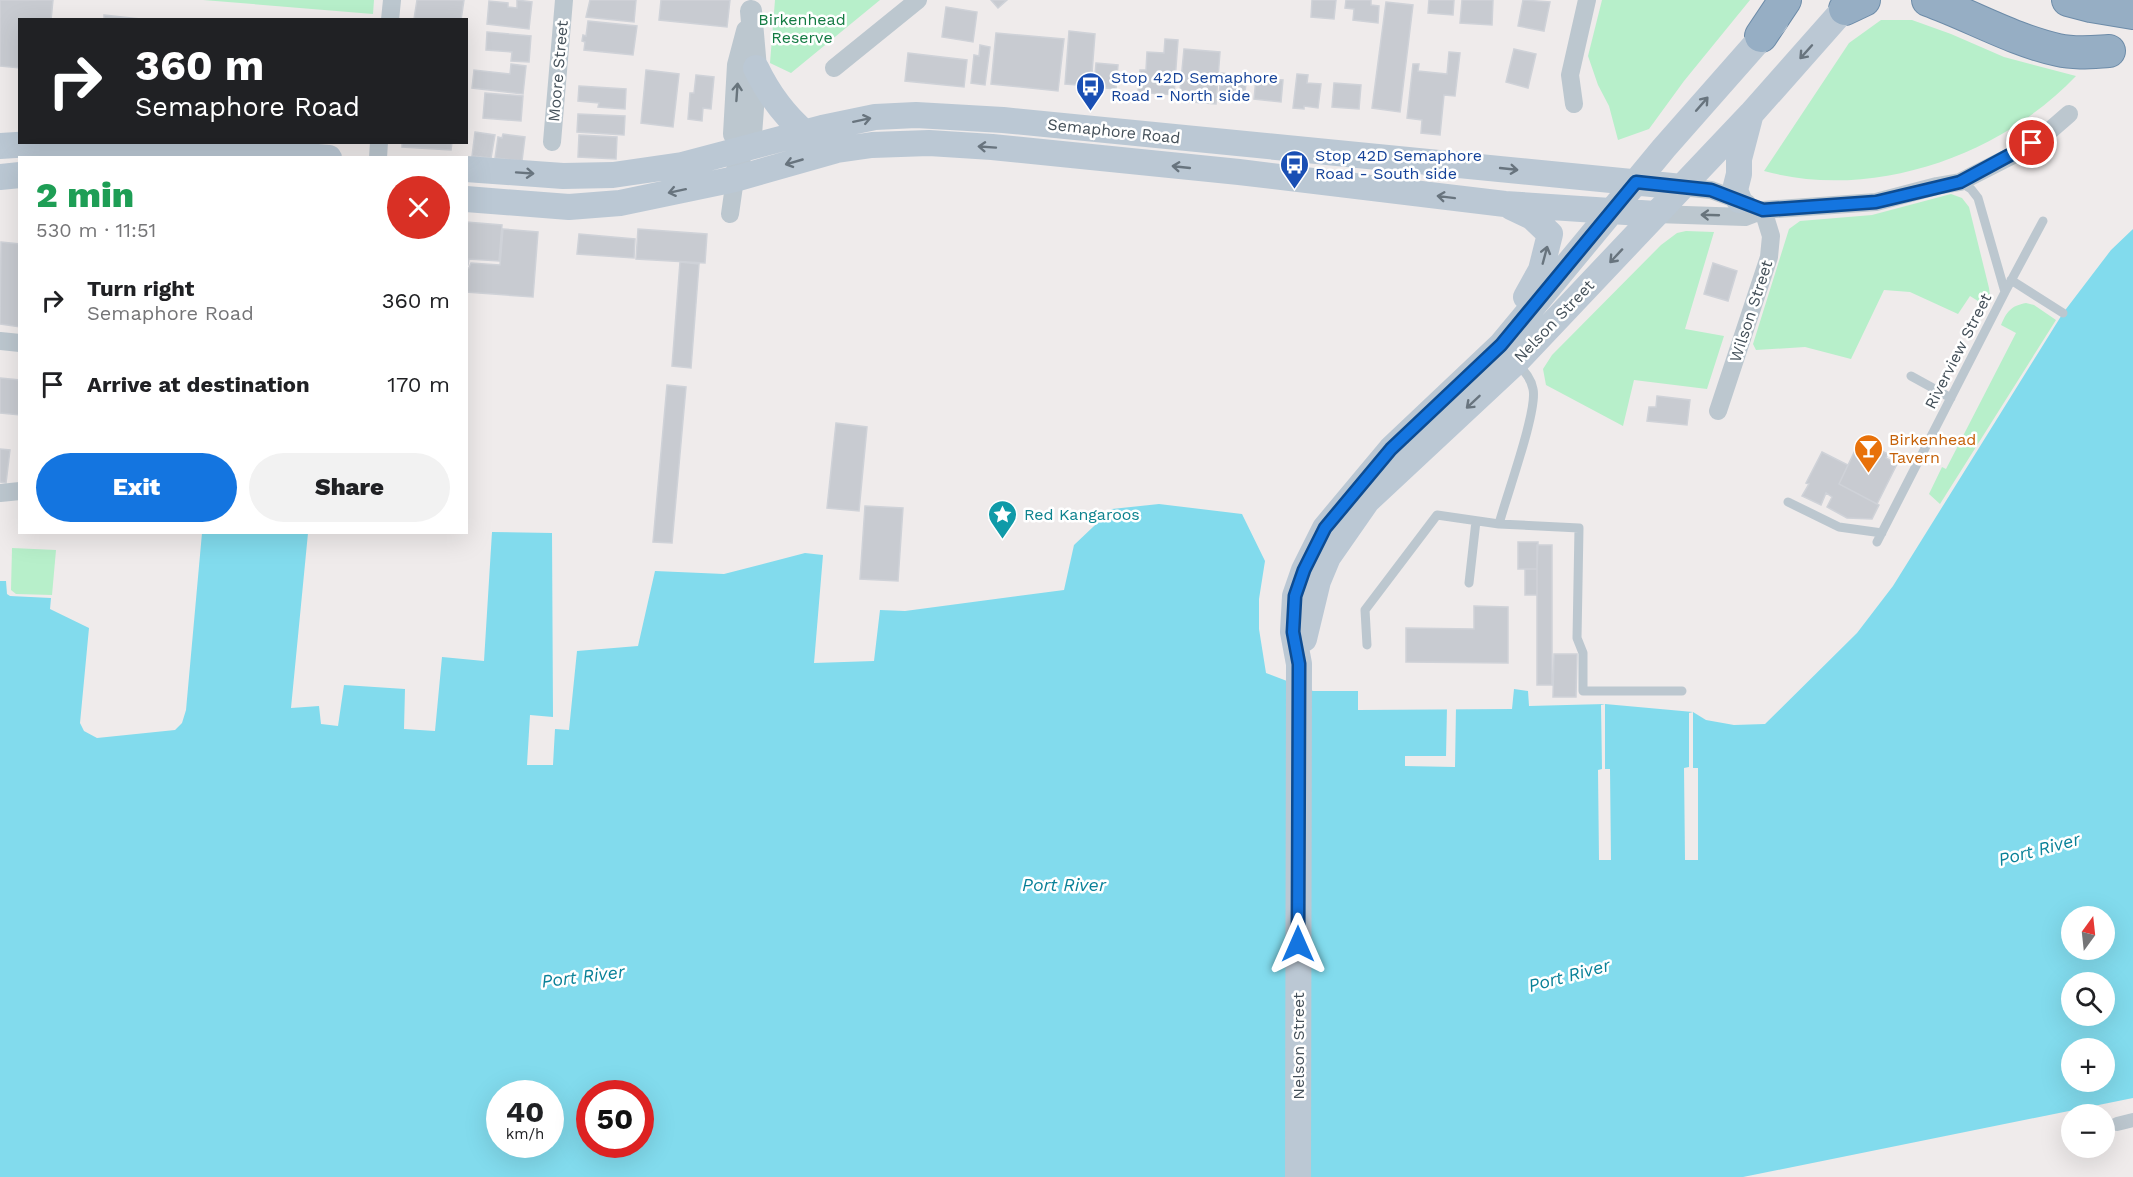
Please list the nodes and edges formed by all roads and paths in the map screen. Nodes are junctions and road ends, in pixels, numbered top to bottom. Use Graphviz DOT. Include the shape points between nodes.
graph roads {
  1 [pos="392,0"];
  2 [pos="564,0"];
  3 [pos="918,0"];
  4 [pos="1587,0"];
  5 [pos="1785,0"];
  6 [pos="1796,0"];
  7 [pos="1928,0"];
  8 [pos="1961,0"];
  9 [pos="2068,0"];
  10 [pos="1854,3"];
  11 [pos="752,6"];
  12 [pos="2133,13"];
  13 [pos="390,18"];
  14 [pos="1761,36"];
  15 [pos="2121,51"];
  16 [pos="756,68"];
  17 [pos="834,68"];
  18 [pos="1574,104"];
  19 [pos="1751,114"];
  20 [pos="2069,114"];
  21 [pos="805,133"];
  22 [pos="552,142"];
  23 [pos="0,146"];
  24 [pos="742,149"];
  25 [pos="66,151"];
  26 [pos="306,156"];
  27 [pos="468,169"];
  28 [pos="18,175"];
  29 [pos="0,177"];
  30 [pos="735,179"];
  31 [pos="1636,182"];
  32 [pos="1960,182"];
  33 [pos="1682,187"];
  34 [pos="468,199"];
  35 [pos="1739,200"];
  36 [pos="1504,204"];
  37 [pos="1763,210"];
  38 [pos="1612,211"];
  39 [pos="730,214"];
  40 [pos="1656,214"];
  41 [pos="2043,221"];
  42 [pos="2011,280"];
  43 [pos="2005,292"];
  44 [pos="2063,313"];
  45 [pos="0,341"];
  46 [pos="18,343"];
  47 [pos="1508,353"];
  48 [pos="1911,376"];
  49 [pos="1951,398"];
  50 [pos="1718,411"];
  51 [pos="18,491"];
  52 [pos="0,493"];
  53 [pos="1788,502"];
  54 [pos="1476,521"];
  55 [pos="1499,524"];
  56 [pos="1882,533"];
  57 [pos="1877,543"];
  58 [pos="1469,583"];
  59 [pos="1367,645"];
  60 [pos="1682,691"];
  61 [pos="2133,1120"];
  62 [pos="2117,1124"];
  63 [pos="1298,1177"];
  1 -- 13 [label="street"];
  2 -- 22 [label="street, Moore Street"];
  3 -- 17 [label="street"];
  4 -- 18 [label="street" via="1570,75"];
  5 -- 14 [label="highway"];
  6 -- 14 [label="main road, Nelson Street"];
  7 -- 15 [label="highway" via="2059,51"];
  8 -- 15 [label="highway" via="2062,41"];
  9 -- 12 [label="highway"];
  10 -- 19 [label="main road, Nelson Street, one-way"];
  11 -- 16 [label="street"];
  24 -- 11 [label="street, one-way" via="734,134 738,65"];
  31 -- 14 [label="main road, Nelson Street, one-way"];
  16 -- 21 [label="main road" via="789,119"];
  16 -- 24 [label="street" via="751,135"];
  19 -- 33 [label="main road, Nelson Street"];
  19 -- 35 [label="main road" via="1735,190"];
  20 -- 32 [label="street, Semaphore Road" via="2019,152"];
  21 -- 24 [label="main road, Semaphore Road"];
  21 -- 31 [label="main road, Semaphore Road, one-way" via="875,117 1003,120"];
  23 -- 25 [label="main road"];
  27 -- 24 [label="main road, Semaphore Road, one-way" via="563,176 613,175 682,165"];
  24 -- 30 [label="street"];
  25 -- 26 [label="main road" via="178,145"];
  28 -- 29 [label="main road"];
  30 -- 34 [label="main road, Semaphore Road, one-way" via="620,203 569,207"];
  36 -- 30 [label="main road, Semaphore Road, one-way" via="1239,172 928,143 837,150"];
  30 -- 39 [label="street"];
  31 -- 33 [label="main road, Semaphore Road"];
  31 -- 38 [label="main road, Nelson Street"];
  32 -- 37 [label="street, Semaphore Road" via="1876,202"];
  32 -- 43 [label="lane, Riverview Street" via="1978,198"];
  33 -- 35 [label="street, Semaphore Road" via="1711,190"];
  33 -- 40 [label="main road, Nelson Street"];
  35 -- 37 [label="street, Semaphore Road"];
  36 -- 38 [label="main road, Semaphore Road"];
  47 -- 36 [label="main road, one-way" via="1541,270 1550,234 1532,217"];
  37 -- 40 [label="street, Semaphore Road, one-way" via="1745,217"];
  37 -- 50 [label="street, Wilson Street" via="1771,236 1769,257"];
  38 -- 40 [label="main road, Semaphore Road"];
  38 -- 47 [label="main road, Nelson Street"];
  40 -- 47 [label="main road, Nelson Street, one-way"];
  41 -- 42 [label="lane"];
  42 -- 43 [label="lane"];
  42 -- 44 [label="lane"];
  43 -- 49 [label="lane, Riverview Street"];
  45 -- 46 [label="street"];
  47 -- 55 [label="lane" via="1528,374 1534,391 1531,415"];
  47 -- 63 [label="main road, Nelson Street" via="1374,494 1340,538 1318,581 1299,664"];
  48 -- 49 [label="lane"];
  49 -- 56 [label="lane, Riverview Street"];
  51 -- 52 [label="street"];
  53 -- 56 [label="lane" via="1839,527"];
  54 -- 55 [label="lane"];
  54 -- 58 [label="lane"];
  54 -- 59 [label="lane" via="1437,515 1365,610"];
  55 -- 60 [label="lane" via="1579,528 1577,638 1583,653 1583,691"];
  56 -- 57 [label="lane, Riverview Street"];
  61 -- 62 [label="street"];
}
